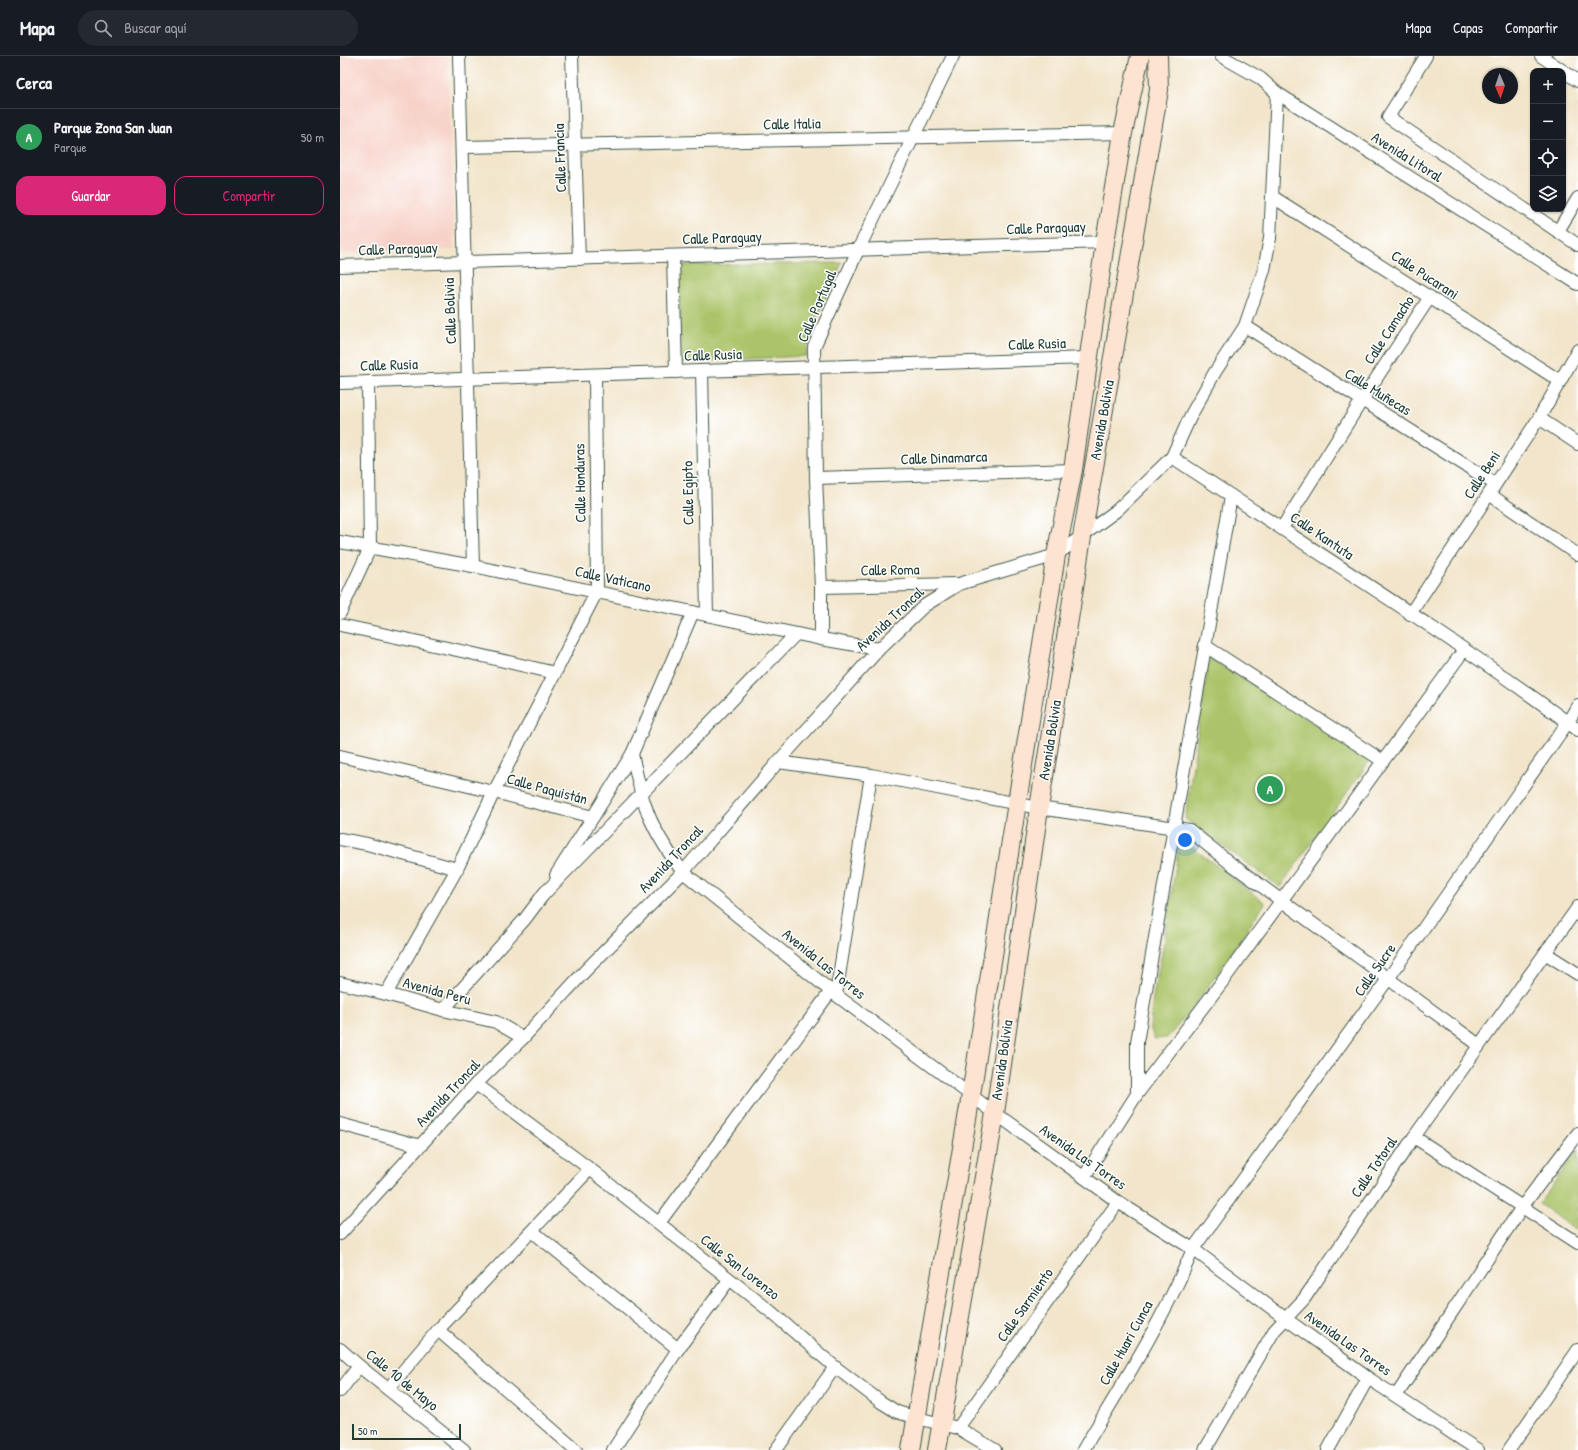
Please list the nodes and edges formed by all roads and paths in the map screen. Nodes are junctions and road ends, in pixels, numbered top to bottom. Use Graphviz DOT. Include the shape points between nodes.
graph roads {
  1 [pos="459,56"];
  2 [pos="572,56"];
  3 [pos="953,56"];
  4 [pos="1140,56"];
  5 [pos="1159,56"];
  6 [pos="1221,56"];
  7 [pos="1426,56"];
  8 [pos="1541,56"];
  9 [pos="1578,80"];
  10 [pos="1277,93"];
  11 [pos="1123,133"];
  12 [pos="914,137"];
  13 [pos="576,144"];
  14 [pos="462,147"];
  15 [pos="1273,197"];
  16 [pos="1578,198"];
  17 [pos="1558,231"];
  18 [pos="1105,242"];
  19 [pos="1578,245"];
  20 [pos="858,250"];
  21 [pos="673,256"];
  22 [pos="579,259"];
  23 [pos="465,262"];
  24 [pos="340,266"];
  25 [pos="1578,284"];
  26 [pos="1430,297"];
  27 [pos="1246,326"];
  28 [pos="1578,350"];
  29 [pos="1088,358"];
  30 [pos="813,368"];
  31 [pos="702,371"];
  32 [pos="676,372"];
  33 [pos="595,375"];
  34 [pos="468,379"];
  35 [pos="1560,381"];
  36 [pos="368,382"];
  37 [pos="340,383"];
  38 [pos="1362,400"];
  39 [pos="1539,418"];
  40 [pos="1578,444"];
  41 [pos="1172,457"];
  42 [pos="1073,470"];
  43 [pos="816,478"];
  44 [pos="1492,489"];
  45 [pos="1231,496"];
  46 [pos="1282,528"];
  47 [pos="1082,537"];
  48 [pos="340,542"];
  49 [pos="370,548"];
  50 [pos="1056,555"];
  51 [pos="1578,555"];
  52 [pos="473,566"];
  53 [pos="959,584"];
  54 [pos="822,587"];
  55 [pos="597,591"];
  56 [pos="693,612"];
  57 [pos="340,613"];
  58 [pos="1410,614"];
  59 [pos="707,615"];
  60 [pos="340,625"];
  61 [pos="796,634"];
  62 [pos="821,639"];
  63 [pos="1204,645"];
  64 [pos="878,649"];
  65 [pos="1464,650"];
  66 [pos="555,673"];
  67 [pos="1578,705"];
  68 [pos="1568,722"];
  69 [pos="1578,730"];
  70 [pos="632,754"];
  71 [pos="340,756"];
  72 [pos="1383,761"];
  73 [pos="778,762"];
  74 [pos="871,775"];
  75 [pos="494,792"];
  76 [pos="642,793"];
  77 [pos="1017,804"];
  78 [pos="1039,808"];
  79 [pos="593,817"];
  80 [pos="1174,827"];
  81 [pos="340,839"];
  82 [pos="457,869"];
  83 [pos="683,872"];
  84 [pos="542,896"];
  85 [pos="1281,901"];
  86 [pos="1578,907"];
  87 [pos="1545,953"];
  88 [pos="1578,974"];
  89 [pos="1388,979"];
  90 [pos="340,983"];
  91 [pos="833,993"];
  92 [pos="386,994"];
  93 [pos="443,1010"];
  94 [pos="523,1038"];
  95 [pos="1479,1045"];
  96 [pos="476,1084"];
  97 [pos="1137,1094"];
  98 [pos="971,1095"];
  99 [pos="995,1113"];
  100 [pos="340,1124"];
  101 [pos="1578,1133"];
  102 [pos="1414,1137"];
  103 [pos="421,1146"];
  104 [pos="590,1169"];
  105 [pos="1084,1177"];
  106 [pos="1118,1202"];
  107 [pos="1522,1208"];
  108 [pos="659,1223"];
  109 [pos="532,1231"];
  110 [pos="340,1234"];
  111 [pos="1578,1243"];
  112 [pos="1193,1249"];
  113 [pos="729,1280"];
  114 [pos="1286,1319"];
  115 [pos="438,1330"];
  116 [pos="340,1349"];
  117 [pos="678,1349"];
  118 [pos="1578,1350"];
  119 [pos="359,1366"];
  120 [pos="834,1367"];
  121 [pos="1368,1378"];
  122 [pos="388,1389"];
  123 [pos="340,1391"];
  124 [pos="1396,1396"];
  125 [pos="917,1418"];
  126 [pos="949,1426"];
  127 [pos="1460,1445"];
  128 [pos="464,1450"];
  129 [pos="576,1450"];
  130 [pos="614,1450"];
  131 [pos="776,1450"];
  132 [pos="911,1450"];
  133 [pos="937,1450"];
  134 [pos="995,1450"];
  135 [pos="1083,1450"];
  136 [pos="1205,1450"];
  137 [pos="1328,1450"];
  138 [pos="1478,1450"];
  139 [pos="1509,1450"];
  1 -- 14 [label="street, Calle Bolivia"];
  2 -- 13 [label="street, Calle Francia"];
  3 -- 12 [label="street, Calle Portugal"];
  4 -- 11 [label="street, Avenida Bolivia"];
  5 -- 47 [label="street, Avenida Bolivia" via="1159,90"];
  6 -- 10 [label="street, Avenida Litoral" via="1260,78"];
  7 -- 17 [label="street" via="1388,117"];
  8 -- 9 [label="street"];
  10 -- 15 [label="street"];
  10 -- 25 [label="street, Avenida Litoral"];
  11 -- 12 [label="street, Calle Italia"];
  11 -- 18 [label="street, Avenida Bolivia"];
  12 -- 13 [label="street, Calle Italia"];
  12 -- 20 [label="street, Calle Portugal"];
  13 -- 14 [label="street, Calle Italia"];
  13 -- 22 [label="street, Calle Francia"];
  14 -- 23 [label="street, Calle Bolivia"];
  15 -- 26 [label="street, Calle Pucarani"];
  15 -- 27 [label="street" via="1270,238 1264,270"];
  16 -- 17 [label="street"];
  17 -- 19 [label="street"];
  18 -- 20 [label="street, Calle Paraguay"];
  18 -- 29 [label="street, Avenida Bolivia"];
  20 -- 21 [label="street, Calle Paraguay"];
  20 -- 30 [label="street, Calle Portugal" via="814,347"];
  21 -- 22 [label="street, Calle Paraguay"];
  21 -- 32 [label="street"];
  22 -- 23 [label="street, Calle Paraguay"];
  23 -- 24 [label="street, Calle Paraguay"];
  23 -- 34 [label="street, Calle Bolivia"];
  26 -- 35 [label="street, Calle Pucarani"];
  26 -- 38 [label="street, Calle Camacho"];
  27 -- 38 [label="street, Calle Muñecas"];
  27 -- 41 [label="street" via="1215,372 1191,415"];
  28 -- 35 [label="street, Calle Beni"];
  29 -- 30 [label="street, Calle Rusia"];
  29 -- 42 [label="street, Avenida Bolivia"];
  30 -- 31 [label="street, Calle Rusia"];
  30 -- 43 [label="street, Calle Portugal"];
  31 -- 32 [label="street, Calle Rusia"];
  31 -- 59 [label="street, Calle Egipto"];
  32 -- 33 [label="street, Calle Rusia"];
  33 -- 34 [label="street, Calle Rusia"];
  33 -- 55 [label="street, Calle Honduras"];
  34 -- 36 [label="street, Calle Rusia"];
  34 -- 52 [label="street, Calle Bolivia"];
  35 -- 39 [label="street, Calle Beni"];
  36 -- 37 [label="street, Calle Rusia"];
  36 -- 49 [label="street"];
  38 -- 44 [label="street, Calle Muñecas"];
  38 -- 46 [label="street, Calle Camacho"];
  39 -- 40 [label="street"];
  39 -- 44 [label="street, Calle Beni"];
  41 -- 45 [label="street, Calle Kantuta"];
  41 -- 47 [label="street" via="1116,511"];
  42 -- 43 [label="street, Calle Dinamarca"];
  42 -- 50 [label="street, Avenida Bolivia"];
  43 -- 54 [label="street, Calle Portugal"];
  44 -- 51 [label="street, Calle Muñecas"];
  44 -- 58 [label="street, Calle Beni"];
  45 -- 46 [label="street, Calle Kantuta"];
  45 -- 63 [label="street"];
  46 -- 58 [label="street, Calle Kantuta"];
  47 -- 50 [label="street"];
  47 -- 78 [label="street, Avenida Bolivia"];
  48 -- 49 [label="street, Calle Vaticano"];
  49 -- 52 [label="street, Calle Vaticano"];
  49 -- 57 [label="street"];
  50 -- 53 [label="street, Avenida Troncal"];
  50 -- 77 [label="street, Avenida Bolivia"];
  52 -- 55 [label="street, Calle Vaticano"];
  53 -- 54 [label="street, Calle Roma"];
  53 -- 64 [label="street, Avenida Troncal" via="924,606"];
  54 -- 62 [label="street, Calle Portugal"];
  55 -- 56 [label="street, Calle Vaticano"];
  55 -- 66 [label="street"];
  56 -- 59 [label="street, Calle Vaticano"];
  56 -- 70 [label="street, Calle Paquistán"];
  58 -- 65 [label="street, Calle Kantuta"];
  59 -- 61 [label="street, Calle Vaticano"];
  60 -- 66 [label="street"];
  61 -- 62 [label="street, Calle Vaticano"];
  61 -- 76 [label="street"];
  62 -- 64 [label="street, Calle Vaticano"];
  63 -- 72 [label="street"];
  63 -- 80 [label="street"];
  64 -- 73 [label="street, Avenida Troncal"];
  65 -- 68 [label="street, Calle Kantuta"];
  65 -- 72 [label="street"];
  66 -- 75 [label="street"];
  67 -- 68 [label="street, Calle Sucre"];
  68 -- 69 [label="street, Calle Kantuta"];
  68 -- 89 [label="street, Calle Sucre"];
  70 -- 76 [label="street, Avenida Las Torres"];
  70 -- 79 [label="street, Calle Paquistán"];
  71 -- 75 [label="street, Calle Paquistán"];
  72 -- 85 [label="street"];
  73 -- 74 [label="street"];
  73 -- 83 [label="street, Avenida Troncal"];
  74 -- 77 [label="street"];
  74 -- 91 [label="street"];
  75 -- 79 [label="street, Calle Paquistán"];
  75 -- 82 [label="street"];
  76 -- 83 [label="street, Avenida Las Torres" via="655,830"];
  76 -- 84 [label="street"];
  77 -- 78 [label="street"];
  77 -- 98 [label="street, Avenida Bolivia"];
  78 -- 80 [label="street"];
  78 -- 99 [label="street, Avenida Bolivia"];
  79 -- 84 [label="street"];
  80 -- 85 [label="street" via="1189,830"];
  80 -- 97 [label="street" via="1137,1042"];
  81 -- 82 [label="street"];
  82 -- 92 [label="street"];
  83 -- 91 [label="street, Avenida Las Torres"];
  83 -- 94 [label="street, Avenida Troncal" via="585,970"];
  84 -- 93 [label="street" via="525,919"];
  85 -- 89 [label="street"];
  85 -- 97 [label="street"];
  86 -- 87 [label="street, Calle Totoral"];
  87 -- 88 [label="street"];
  87 -- 95 [label="street, Calle Totoral"];
  89 -- 95 [label="street"];
  89 -- 112 [label="street, Calle Sucre"];
  90 -- 92 [label="street, Avenida Peru"];
  91 -- 98 [label="street, Avenida Las Torres"];
  91 -- 108 [label="street"];
  92 -- 93 [label="street, Avenida Peru"];
  93 -- 94 [label="street, Avenida Peru" via="496,1022"];
  94 -- 96 [label="street, Avenida Troncal"];
  95 -- 102 [label="street, Calle Totoral"];
  96 -- 103 [label="street, Avenida Troncal"];
  96 -- 104 [label="street, Calle San Lorenzo"];
  97 -- 105 [label="street"];
  98 -- 99 [label="street, Avenida Las Torres"];
  98 -- 125 [label="street, Avenida Bolivia"];
  99 -- 105 [label="street, Avenida Las Torres"];
  99 -- 126 [label="street, Avenida Bolivia"];
  100 -- 103 [label="street"];
  101 -- 107 [label="street"];
  102 -- 107 [label="street"];
  102 -- 114 [label="street, Calle Totoral" via="1304,1299"];
  103 -- 110 [label="street, Avenida Troncal"];
  104 -- 108 [label="street, Calle San Lorenzo"];
  104 -- 109 [label="street"];
  105 -- 106 [label="street, Avenida Las Torres"];
  106 -- 112 [label="street, Avenida Las Torres"];
  106 -- 126 [label="street, Calle Sarmiento"];
  107 -- 111 [label="street"];
  107 -- 124 [label="street"];
  108 -- 113 [label="street, Calle San Lorenzo"];
  109 -- 115 [label="street"];
  109 -- 117 [label="street"];
  112 -- 114 [label="street, Avenida Las Torres"];
  112 -- 135 [label="street, Calle Huari Cunca" via="1131,1369"];
  113 -- 117 [label="street"];
  113 -- 120 [label="street, Calle San Lorenzo" via="770,1311"];
  114 -- 121 [label="street, Avenida Las Torres"];
  114 -- 136 [label="street, Calle Totoral" via="1274,1331"];
  115 -- 122 [label="street"];
  115 -- 129 [label="street"];
  116 -- 119 [label="street, Calle 10 de Mayo"];
  117 -- 130 [label="street"];
  118 -- 139 [label="street"];
  119 -- 122 [label="street, Calle 10 de Mayo"];
  119 -- 123 [label="street"];
  120 -- 125 [label="street, Calle San Lorenzo" via="886,1406"];
  120 -- 131 [label="street"];
  121 -- 124 [label="street, Avenida Las Torres"];
  121 -- 137 [label="street"];
  122 -- 128 [label="street, Calle 10 de Mayo"];
  124 -- 127 [label="street, Avenida Las Torres"];
  125 -- 126 [label="street, Calle San Lorenzo"];
  125 -- 132 [label="street, Avenida Bolivia"];
  126 -- 133 [label="street, Avenida Bolivia"];
  126 -- 134 [label="street, Calle San Lorenzo"];
  127 -- 138 [label="street, Avenida Las Torres"];
}
